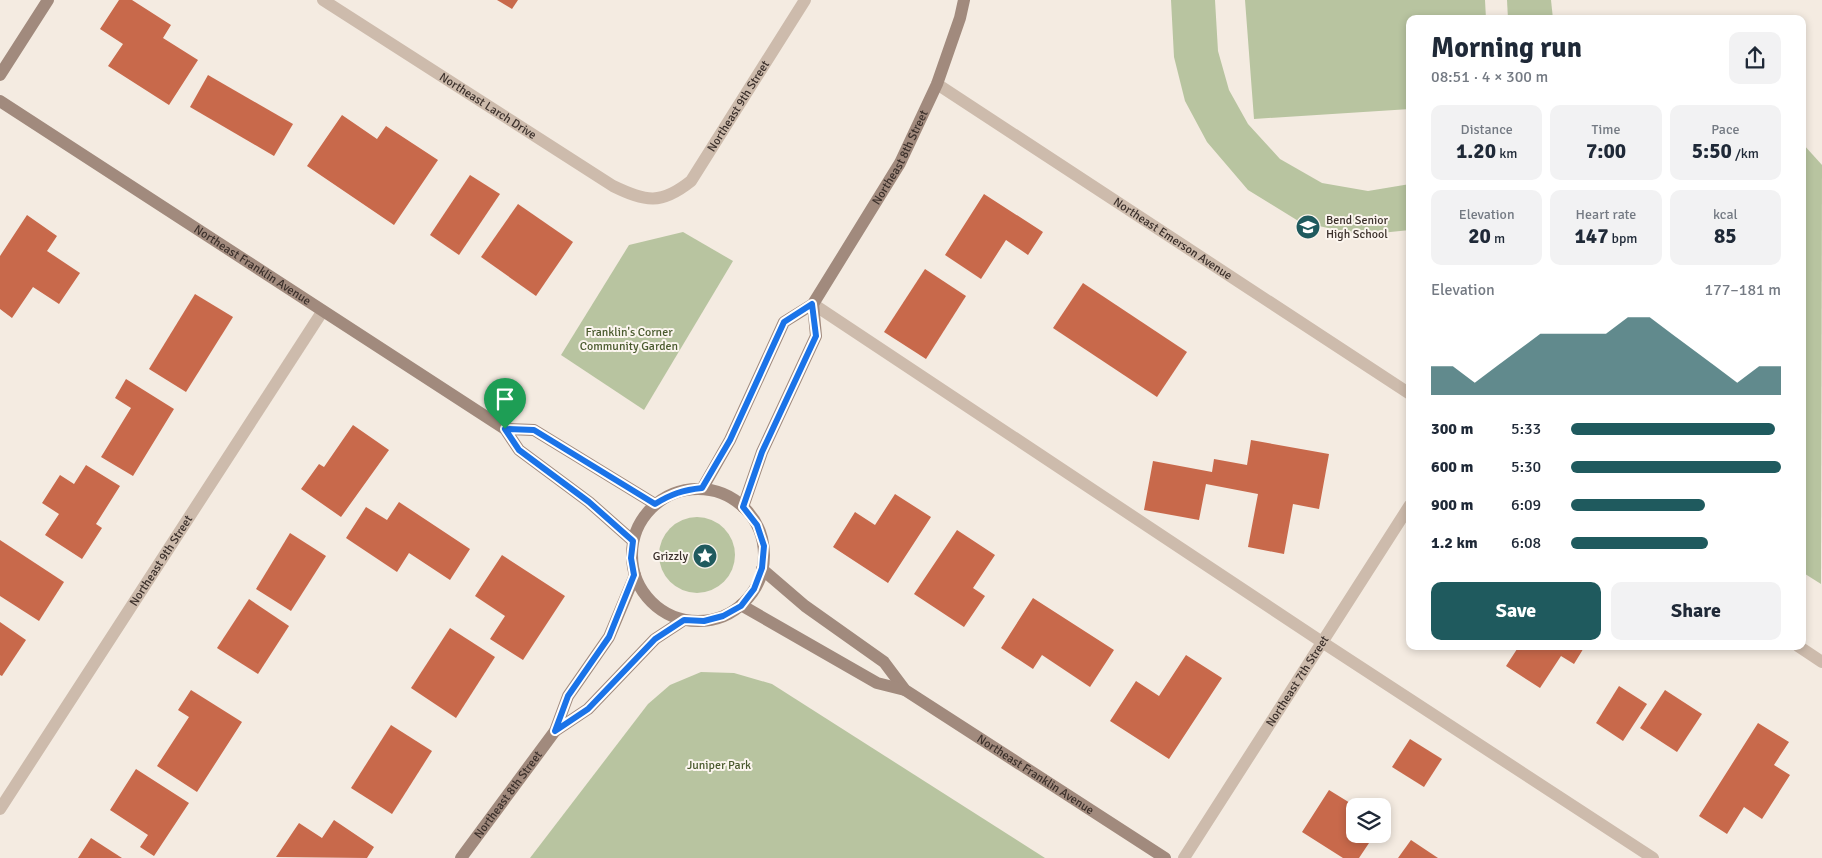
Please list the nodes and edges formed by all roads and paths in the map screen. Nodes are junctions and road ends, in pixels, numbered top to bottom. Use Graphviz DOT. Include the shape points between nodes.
graph roads {
  1 [pos="48,0"];
  2 [pos="323,0"];
  3 [pos="806,0"];
  4 [pos="964,0"];
  5 [pos="0,75"];
  6 [pos="937,84"];
  7 [pos="0,101"];
  8 [pos="659,198"];
  9 [pos="812,304"];
  10 [pos="322,312"];
  11 [pos="1406,391"];
  12 [pos="505,429"];
  13 [pos="702,488"];
  14 [pos="655,504"];
  15 [pos="743,507"];
  16 [pos="1406,511"];
  17 [pos="633,541"];
  18 [pos="762,568"];
  19 [pos="634,575"];
  20 [pos="741,606"];
  21 [pos="684,620"];
  22 [pos="1322,642"];
  23 [pos="1804,650"];
  24 [pos="1822,662"];
  25 [pos="905,690"];
  26 [pos="555,731"];
  27 [pos="0,809"];
  28 [pos="462,858"];
  29 [pos="1165,858"];
  30 [pos="1184,858"];
  31 [pos="1653,858"];
  1 -- 5 [label="street"];
  2 -- 8 [label="street, Northeast Larch Drive" via="612,186 636,197"];
  3 -- 8 [label="street, Northeast 9th Street" via="691,181 674,195"];
  4 -- 6 [label="street, Northeast 8th Street"];
  6 -- 9 [label="street, Northeast 8th Street" via="900,163"];
  6 -- 11 [label="street, Northeast Emerson Avenue"];
  7 -- 10 [label="street, Northeast Franklin Avenue"];
  9 -- 13 [label="street, Northeast 8th Street" via="784,322 730,440"];
  9 -- 15 [label="street" via="816,336 762,452"];
  9 -- 22 [label="street"];
  10 -- 12 [label="street, Northeast Franklin Avenue"];
  10 -- 27 [label="street, Northeast 9th Street"];
  12 -- 14 [label="street" via="534,430"];
  12 -- 17 [label="street, Northeast Franklin Avenue" via="519,450 589,502"];
  13 -- 14 [label="street" via="669,495"];
  13 -- 15 [label="street" via="724,494"];
  14 -- 17 [label="street" via="641,520"];
  15 -- 18 [label="street" via="757,525 764,546"];
  16 -- 22 [label="street, Northeast 7th Street"];
  17 -- 19 [label="street"];
  18 -- 20 [label="street" via="754,589"];
  18 -- 25 [label="street, Northeast Franklin Avenue" via="805,606 884,662"];
  19 -- 21 [label="street" via="653,604"];
  19 -- 26 [label="street, Northeast 8th Street" via="609,637 568,696"];
  20 -- 21 [label="street" via="723,616 704,621"];
  20 -- 25 [label="street, Northeast Franklin Avenue" via="877,683"];
  21 -- 26 [label="street, Northeast 8th Street" via="655,639 588,709"];
  22 -- 30 [label="street, Northeast 7th Street"];
  22 -- 31 [label="street"];
  23 -- 24 [label="street"];
  25 -- 29 [label="street, Northeast Franklin Avenue"];
  26 -- 28 [label="street, Northeast 8th Street"];
}
